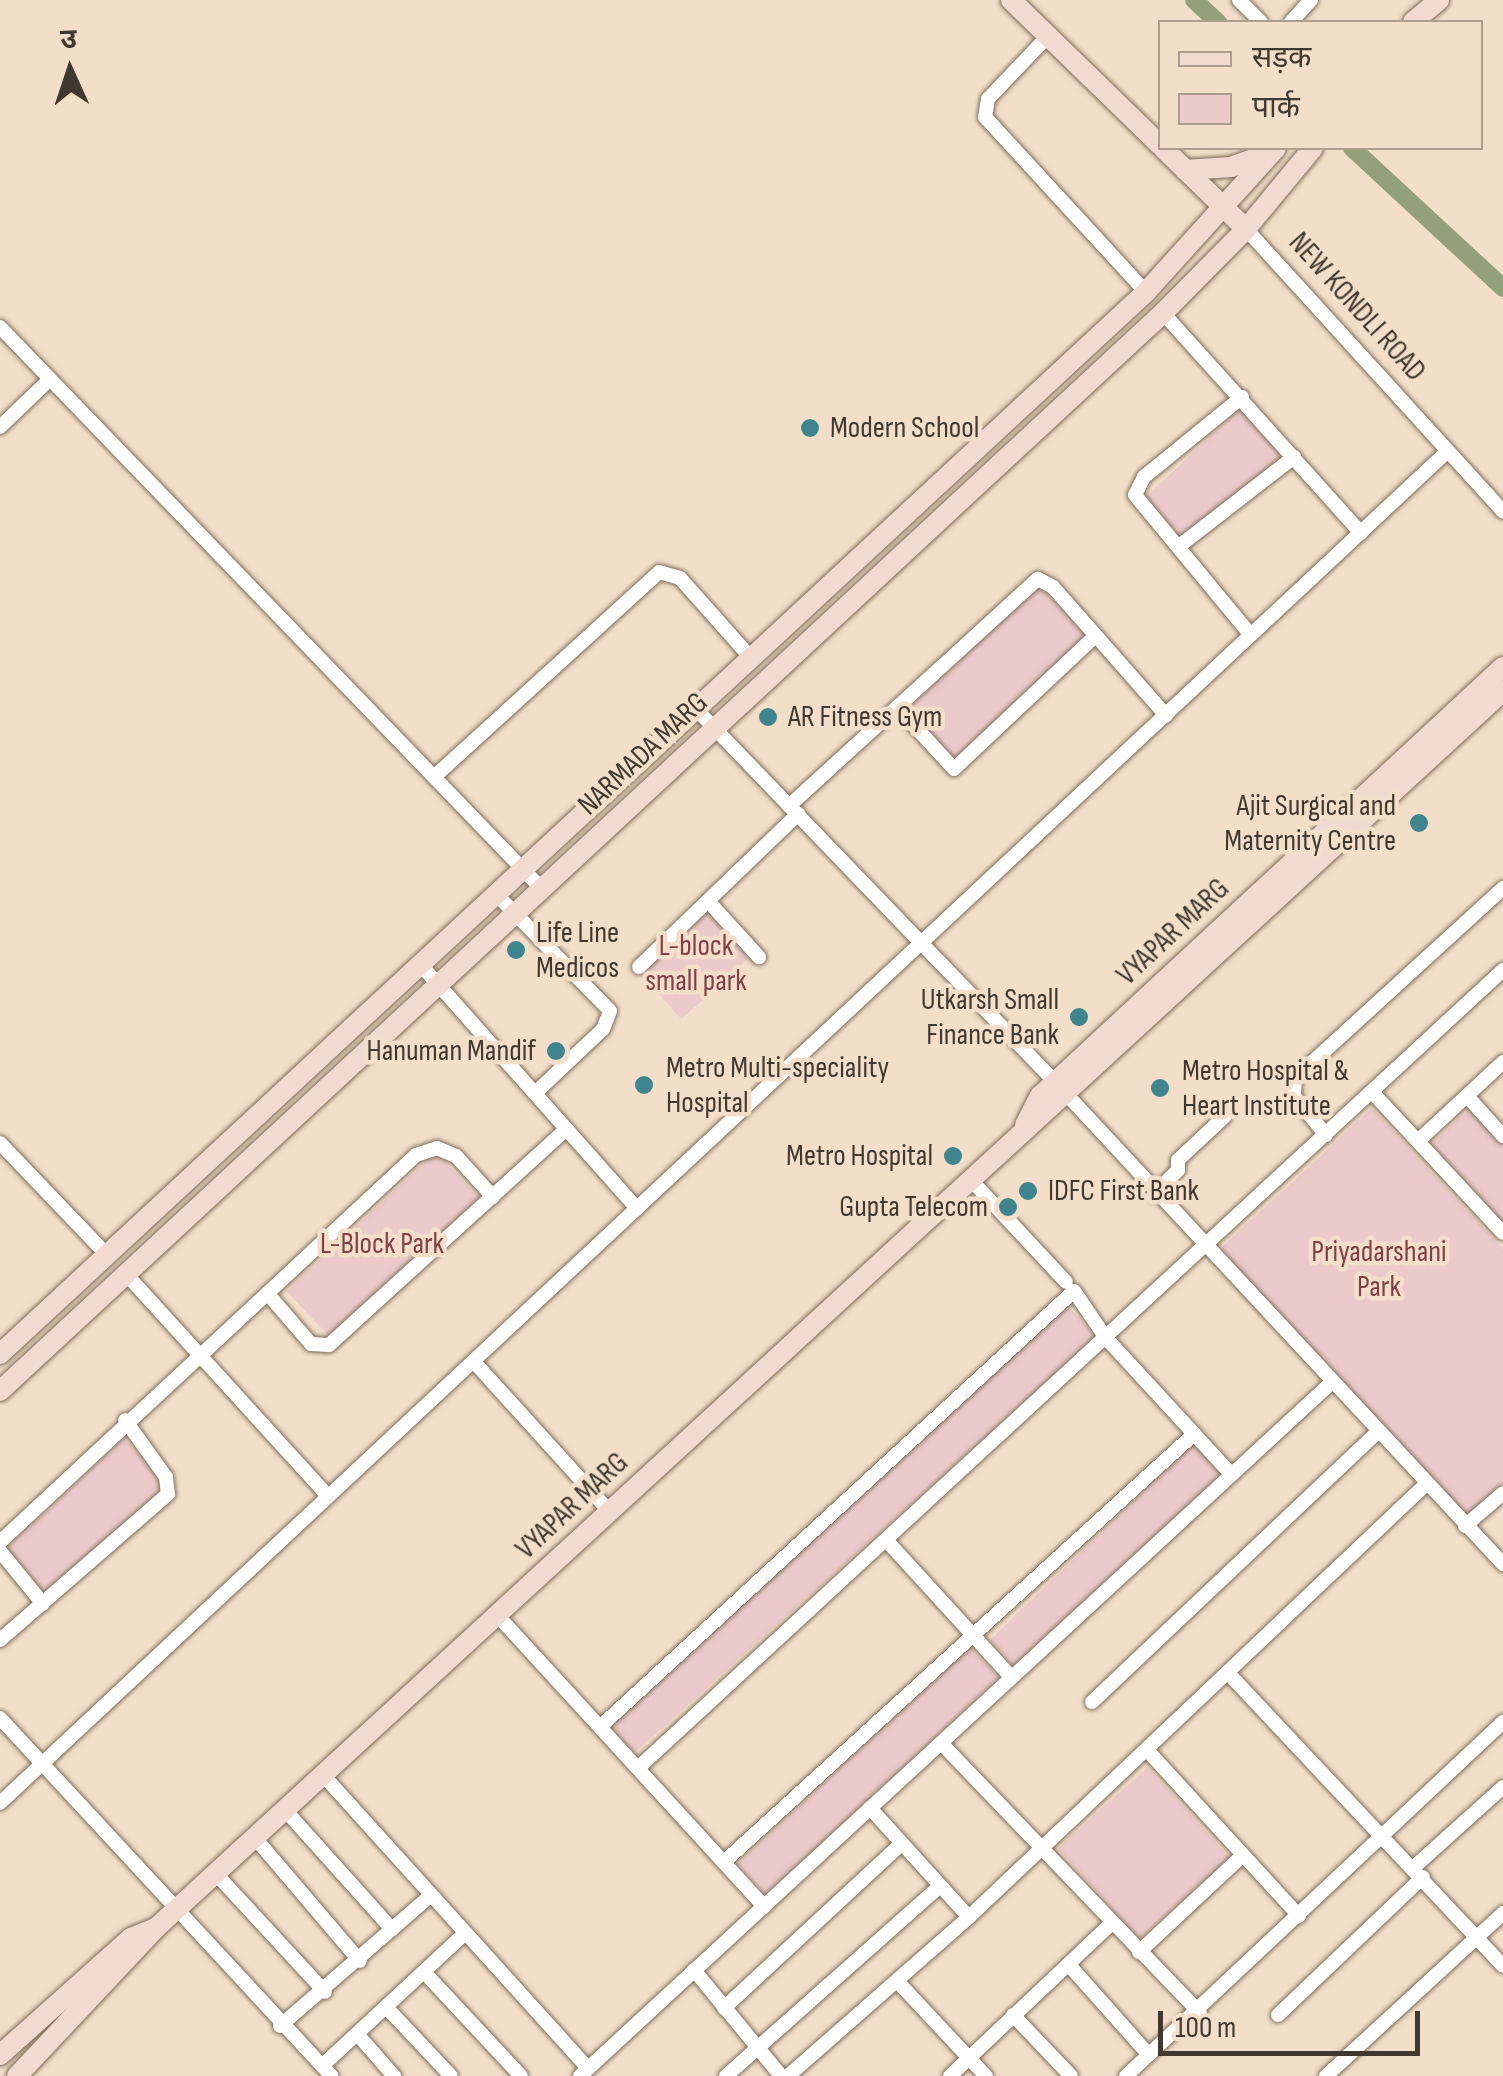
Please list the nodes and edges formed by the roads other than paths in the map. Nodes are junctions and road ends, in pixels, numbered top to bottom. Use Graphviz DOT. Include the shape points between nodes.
graph roads {
  1 [pos="1011,0"];
  2 [pos="1239,0"];
  3 [pos="1312,0"];
  4 [pos="1439,0"];
  5 [pos="1259,20"];
  6 [pos="1292,20"];
  7 [pos="1415,20"];
  8 [pos="1048,36"];
  9 [pos="1158,142"];
  10 [pos="1166,150"];
  11 [pos="1273,150"];
  12 [pos="1274,150"];
  13 [pos="1311,150"];
  14 [pos="1186,170"];
  15 [pos="1222,206"];
  16 [pos="1246,229"];
  17 [pos="1146,292"];
  18 [pos="1163,313"];
  19 [pos="0,327"];
  20 [pos="50,379"];
  21 [pos="1242,397"];
  22 [pos="0,427"];
  23 [pos="1448,451"];
  24 [pos="1294,457"];
  25 [pos="1503,511"];
  26 [pos="1361,533"];
  27 [pos="1178,547"];
  28 [pos="1250,634"];
  29 [pos="1094,637"];
  30 [pos="750,658"];
  31 [pos="1503,666"];
  32 [pos="1502,693"];
  33 [pos="897,707"];
  34 [pos="696,709"];
  35 [pos="1166,715"];
  36 [pos="714,728"];
  37 [pos="434,777"];
  38 [pos="794,810"];
  39 [pos="523,870"];
  40 [pos="1503,888"];
  41 [pos="542,889"];
  42 [pos="496,894"];
  43 [pos="708,901"];
  44 [pos="515,913"];
  45 [pos="922,942"];
  46 [pos="759,957"];
  47 [pos="420,964"];
  48 [pos="639,967"];
  49 [pos="1503,970"];
  50 [pos="437,984"];
  51 [pos="1503,1062"];
  52 [pos="1062,1090"];
  53 [pos="1372,1092"];
  54 [pos="535,1093"];
  55 [pos="1466,1096"];
  56 [pos="1225,1116"];
  57 [pos="565,1130"];
  58 [pos="1326,1135"];
  59 [pos="1503,1136"];
  60 [pos="1418,1141"];
  61 [pos="0,1142"];
  62 [pos="972,1180"];
  63 [pos="1154,1194"];
  64 [pos="493,1197"];
  65 [pos="637,1208"];
  66 [pos="1503,1233"];
  67 [pos="1206,1250"];
  68 [pos="108,1255"];
  69 [pos="126,1274"];
  70 [pos="1066,1282"];
  71 [pos="268,1294"];
  72 [pos="1106,1338"];
  73 [pos="0,1354"];
  74 [pos="202,1357"];
  75 [pos="474,1363"];
  76 [pos="1331,1382"];
  77 [pos="0,1390"];
  78 [pos="124,1420"];
  79 [pos="1376,1433"];
  80 [pos="1194,1434"];
  81 [pos="1231,1474"];
  82 [pos="1424,1486"];
  83 [pos="1503,1492"];
  84 [pos="328,1496"];
  85 [pos="610,1512"];
  86 [pos="1464,1526"];
  87 [pos="886,1540"];
  88 [pos="0,1542"];
  89 [pos="0,1551"];
  90 [pos="1503,1564"];
  91 [pos="43,1604"];
  92 [pos="498,1616"];
  93 [pos="973,1636"];
  94 [pos="0,1640"];
  95 [pos="1230,1674"];
  96 [pos="1011,1677"];
  97 [pos="1092,1702"];
  98 [pos="0,1718"];
  99 [pos="1503,1722"];
  100 [pos="600,1728"];
  101 [pos="940,1742"];
  102 [pos="1147,1750"];
  103 [pos="41,1762"];
  104 [pos="638,1768"];
  105 [pos="324,1776"];
  106 [pos="1503,1787"];
  107 [pos="0,1803"];
  108 [pos="870,1808"];
  109 [pos="286,1811"];
  110 [pos="1383,1836"];
  111 [pos="256,1839"];
  112 [pos="901,1844"];
  113 [pos="1041,1848"];
  114 [pos="1242,1856"];
  115 [pos="724,1862"];
  116 [pos="1418,1873"];
  117 [pos="217,1875"];
  118 [pos="939,1886"];
  119 [pos="431,1895"];
  120 [pos="764,1906"];
  121 [pos="173,1913"];
  122 [pos="1503,1913"];
  123 [pos="1299,1916"];
  124 [pos="969,1918"];
  125 [pos="1113,1922"];
  126 [pos="156,1928"];
  127 [pos="392,1929"];
  128 [pos="465,1932"];
  129 [pos="1478,1936"];
  130 [pos="1139,1952"];
  131 [pos="360,1961"];
  132 [pos="1069,1965"];
  133 [pos="1503,1966"];
  134 [pos="694,1970"];
  135 [pos="424,1972"];
  136 [pos="897,1981"];
  137 [pos="326,1992"];
  138 [pos="387,2008"];
  139 [pos="724,2008"];
  140 [pos="1200,2012"];
  141 [pos="1013,2015"];
  142 [pos="1278,2015"];
  143 [pos="280,2026"];
  144 [pos="358,2035"];
  145 [pos="758,2050"];
  146 [pos="0,2055"];
  147 [pos="1149,2055"];
  148 [pos="970,2058"];
  149 [pos="326,2071"];
  150 [pos="584,2072"];
  151 [pos="17,2076"];
  152 [pos="394,2076"];
  153 [pos="451,2076"];
  154 [pos="521,2076"];
  155 [pos="726,2076"];
  156 [pos="784,2076"];
  157 [pos="950,2076"];
  158 [pos="986,2076"];
  159 [pos="1071,2076"];
  160 [pos="1126,2076"];
  161 [pos="1326,2076"];
  1 -- 8 [label="street, NEW KONDLI ROAD"];
  2 -- 5 [label="street"];
  3 -- 6 [label="street"];
  4 -- 7 [label="street"];
  8 -- 9 [label="street, NEW KONDLI ROAD"];
  8 -- 17 [label="street" via="988,99 985,118"];
  10 -- 14 [label="street, NEW KONDLI ROAD"];
  11 -- 14 [label="street" via="1230,168"];
  12 -- 15 [label="street, NARMADA MARG"];
  13 -- 16 [label="street, NARMADA MARG"];
  14 -- 15 [label="street, NEW KONDLI ROAD"];
  15 -- 16 [label="street, NEW KONDLI ROAD"];
  15 -- 17 [label="street, NARMADA MARG"];
  16 -- 18 [label="street, NARMADA MARG"];
  16 -- 23 [label="street, NEW KONDLI ROAD"];
  17 -- 30 [label="street, NARMADA MARG"];
  18 -- 21 [label="street"];
  18 -- 36 [label="street, NARMADA MARG"];
  19 -- 20 [label="street"];
  20 -- 22 [label="street"];
  20 -- 37 [label="street"];
  21 -- 24 [label="street"];
  21 -- 27 [label="street" via="1138,485 1140,504"];
  23 -- 25 [label="street, NEW KONDLI ROAD"];
  23 -- 26 [label="street"];
  24 -- 26 [label="street"];
  24 -- 27 [label="street"];
  26 -- 28 [label="street"];
  27 -- 28 [label="street"];
  28 -- 35 [label="street"];
  29 -- 33 [label="street" via="1046,580 1028,583"];
  29 -- 33 [label="street" via="954,769"];
  29 -- 35 [label="street"];
  30 -- 34 [label="street, NARMADA MARG"];
  30 -- 37 [label="street" via="680,578 659,572"];
  31 -- 52 [label="street, VYAPAR MARG"];
  32 -- 52 [label="street, VYAPAR MARG"];
  33 -- 38 [label="street"];
  34 -- 36 [label="street"];
  34 -- 39 [label="street, NARMADA MARG"];
  35 -- 45 [label="street"];
  36 -- 38 [label="street"];
  36 -- 41 [label="street, NARMADA MARG"];
  37 -- 39 [label="street"];
  38 -- 43 [label="street"];
  38 -- 45 [label="street"];
  39 -- 41 [label="street"];
  39 -- 42 [label="street, NARMADA MARG"];
  40 -- 58 [label="street" via="1295,1078 1294,1096"];
  41 -- 44 [label="street, NARMADA MARG"];
  42 -- 44 [label="street"];
  42 -- 47 [label="street, NARMADA MARG"];
  43 -- 46 [label="street"];
  43 -- 48 [label="street"];
  44 -- 50 [label="street, NARMADA MARG"];
  44 -- 54 [label="street" via="610,1011 603,1029"];
  45 -- 52 [label="street"];
  45 -- 65 [label="street"];
  47 -- 50 [label="street"];
  47 -- 68 [label="street, NARMADA MARG"];
  49 -- 53 [label="street"];
  50 -- 54 [label="street"];
  50 -- 69 [label="street, NARMADA MARG"];
  51 -- 55 [label="street"];
  52 -- 62 [label="street, VYAPAR MARG" via="1033,1105 1025,1125"];
  52 -- 63 [label="street"];
  53 -- 58 [label="street"];
  53 -- 60 [label="street"];
  54 -- 57 [label="street"];
  55 -- 59 [label="street"];
  55 -- 60 [label="street"];
  56 -- 63 [label="street" via="1178,1160 1178,1170"];
  57 -- 64 [label="street"];
  57 -- 65 [label="street"];
  58 -- 67 [label="street"];
  60 -- 66 [label="street"];
  61 -- 68 [label="street"];
  62 -- 70 [label="street"];
  62 -- 85 [label="street, VYAPAR MARG"];
  63 -- 67 [label="street"];
  64 -- 71 [label="street" via="456,1156 427,1149"];
  64 -- 71 [label="street" via="329,1345 311,1344"];
  65 -- 75 [label="street"];
  67 -- 72 [label="street"];
  67 -- 76 [label="street"];
  68 -- 73 [label="street, NARMADA MARG"];
  69 -- 74 [label="street"];
  69 -- 77 [label="street, NARMADA MARG"];
  71 -- 74 [label="street"];
  72 -- 80 [label="street"];
  72 -- 87 [label="street"];
  72 -- 100 [label="street" via="1074,1291"];
  74 -- 78 [label="street"];
  74 -- 84 [label="street"];
  75 -- 84 [label="street"];
  75 -- 85 [label="street"];
  76 -- 79 [label="street"];
  76 -- 81 [label="street"];
  78 -- 88 [label="street"];
  78 -- 91 [label="street" via="166,1477 168,1494"];
  79 -- 82 [label="street"];
  79 -- 97 [label="street"];
  80 -- 81 [label="street"];
  80 -- 93 [label="street"];
  81 -- 96 [label="street"];
  82 -- 86 [label="street"];
  82 -- 95 [label="street"];
  83 -- 86 [label="street"];
  84 -- 103 [label="street"];
  85 -- 92 [label="street, VYAPAR MARG"];
  86 -- 90 [label="street"];
  87 -- 93 [label="street"];
  87 -- 104 [label="street"];
  89 -- 91 [label="street"];
  91 -- 94 [label="street"];
  92 -- 100 [label="street"];
  92 -- 105 [label="street, VYAPAR MARG"];
  93 -- 96 [label="street"];
  93 -- 115 [label="street"];
  95 -- 102 [label="street"];
  95 -- 110 [label="street"];
  96 -- 101 [label="street"];
  98 -- 103 [label="street"];
  99 -- 110 [label="street"];
  100 -- 104 [label="street"];
  101 -- 108 [label="street"];
  101 -- 113 [label="street"];
  102 -- 113 [label="street"];
  102 -- 114 [label="street"];
  103 -- 107 [label="street"];
  103 -- 121 [label="street"];
  104 -- 115 [label="street"];
  105 -- 109 [label="street, VYAPAR MARG"];
  105 -- 119 [label="street"];
  106 -- 116 [label="street"];
  108 -- 112 [label="street"];
  108 -- 120 [label="street"];
  109 -- 111 [label="street, VYAPAR MARG"];
  109 -- 127 [label="street"];
  110 -- 116 [label="street"];
  110 -- 123 [label="street"];
  111 -- 117 [label="street, VYAPAR MARG"];
  111 -- 131 [label="street"];
  112 -- 118 [label="street"];
  112 -- 139 [label="street"];
  113 -- 124 [label="street"];
  113 -- 125 [label="street"];
  114 -- 123 [label="street"];
  114 -- 130 [label="street"];
  115 -- 120 [label="street"];
  116 -- 129 [label="street"];
  116 -- 142 [label="street"];
  117 -- 121 [label="street, VYAPAR MARG"];
  117 -- 137 [label="street"];
  118 -- 124 [label="street"];
  118 -- 145 [label="street"];
  119 -- 127 [label="street"];
  119 -- 128 [label="street"];
  120 -- 134 [label="street"];
  121 -- 126 [label="street, VYAPAR MARG"];
  121 -- 143 [label="street"];
  122 -- 129 [label="street"];
  123 -- 140 [label="street"];
  124 -- 136 [label="street"];
  125 -- 130 [label="street"];
  125 -- 132 [label="street"];
  126 -- 146 [label="street, VYAPAR MARG" via="132,1938"];
  126 -- 151 [label="street, VYAPAR MARG"];
  127 -- 131 [label="street"];
  128 -- 135 [label="street"];
  128 -- 150 [label="street"];
  129 -- 133 [label="street"];
  129 -- 161 [label="street"];
  130 -- 140 [label="street"];
  131 -- 137 [label="street"];
  132 -- 141 [label="street"];
  132 -- 147 [label="street"];
  134 -- 139 [label="street"];
  134 -- 150 [label="street"];
  135 -- 138 [label="street"];
  135 -- 154 [label="street"];
  136 -- 148 [label="street"];
  136 -- 156 [label="street"];
  137 -- 143 [label="street"];
  138 -- 144 [label="street"];
  138 -- 153 [label="street"];
  139 -- 145 [label="street"];
  140 -- 147 [label="street"];
  141 -- 148 [label="street"];
  141 -- 159 [label="street"];
  143 -- 149 [label="street"];
  144 -- 149 [label="street"];
  144 -- 152 [label="street"];
  145 -- 155 [label="street"];
  145 -- 156 [label="street"];
  147 -- 160 [label="street"];
  148 -- 157 [label="street"];
  148 -- 158 [label="street"];
}
